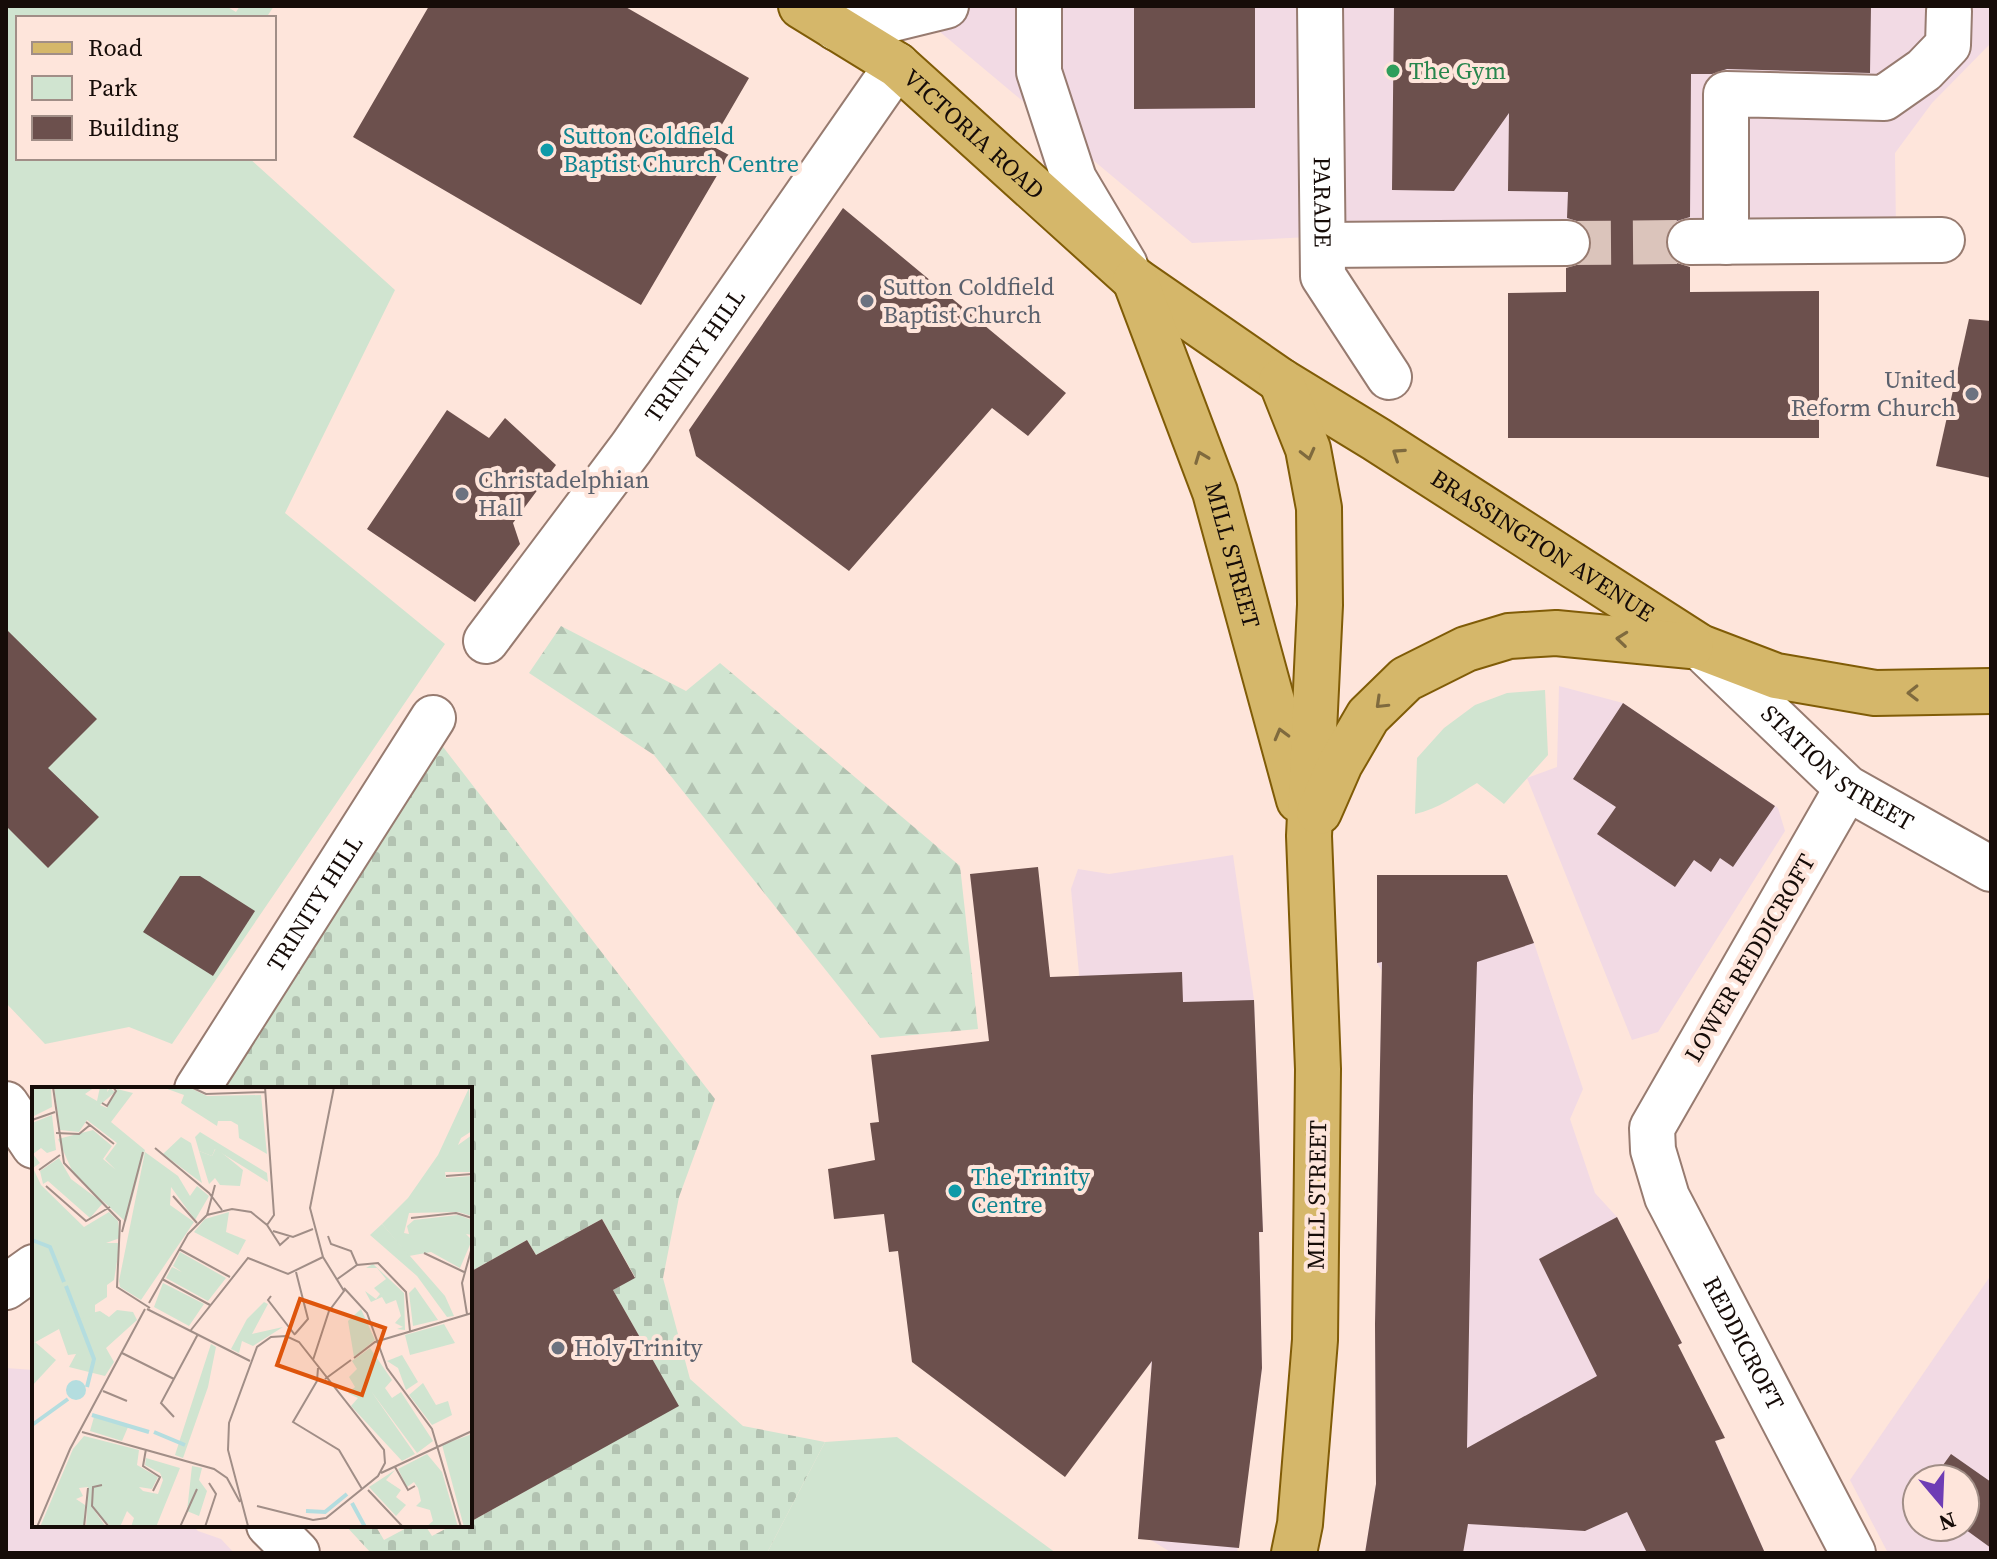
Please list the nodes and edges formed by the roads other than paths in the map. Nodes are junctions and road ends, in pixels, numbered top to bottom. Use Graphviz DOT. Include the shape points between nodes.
graph roads {
  1 [pos="946,6"];
  2 [pos="1039,6"];
  3 [pos="1320,6"];
  4 [pos="1949,11"];
  5 [pos="818,17"];
  6 [pos="897,65"];
  7 [pos="1942,240"];
  8 [pos="1567,243"];
  9 [pos="1323,245"];
  10 [pos="1135,280"];
  11 [pos="1389,377"];
  12 [pos="1281,381"];
  13 [pos="486,641"];
  14 [pos="1700,647"];
  15 [pos="1991,691"];
  16 [pos="433,718"];
  17 [pos="1847,788"];
  18 [pos="1309,836"];
  19 [pos="1991,869"];
  20 [pos="198,1087"];
  21 [pos="6,1104"];
  22 [pos="1652,1128"];
  23 [pos="32,1143"];
  24 [pos="32,1268"];
  25 [pos="6,1287"];
  26 [pos="271,1527"];
  27 [pos="297,1553"];
  28 [pos="1294,1553"];
  29 [pos="1853,1553"];
  1 -- 5 [label="street" via="897,18"];
  2 -- 10 [label="street" via="1039,72 1074,179"];
  3 -- 9 [label="street, PARADE"];
  4 -- 7 [label="street" via="1948,45 1884,98 1726,94 1708,242"];
  5 -- 6 [label="main road, VICTORIA ROAD"];
  6 -- 10 [label="main road, VICTORIA ROAD"];
  6 -- 13 [label="street, TRINITY HILL" via="631,448"];
  8 -- 9 [label="street"];
  9 -- 11 [label="street, PARADE" via="1323,276"];
  10 -- 12 [label="main road, BRASSINGTON AVENUE"];
  18 -- 10 [label="main road, MILL STREET, one-way" via="1215,492"];
  14 -- 12 [label="main road, BRASSINGTON AVENUE, one-way"];
  12 -- 18 [label="main road, MILL STREET, one-way" via="1308,449 1319,508"];
  15 -- 14 [label="main road, BRASSINGTON AVENUE, one-way" via="1875,693 1776,676"];
  14 -- 17 [label="street, STATION STREET"];
  14 -- 18 [label="main road, MILL STREET, one-way" via="1556,633 1509,636 1466,649 1406,679 1368,716"];
  16 -- 20 [label="street, TRINITY HILL"];
  17 -- 19 [label="street, STATION STREET"];
  17 -- 22 [label="street, LOWER REDDICROFT"];
  18 -- 28 [label="main road, MILL STREET" via="1318,1069 1315,1340"];
  21 -- 23 [label="street"];
  22 -- 29 [label="street, REDDICROFT" via="1667,1197"];
  24 -- 25 [label="street"];
  26 -- 27 [label="street"];
}
